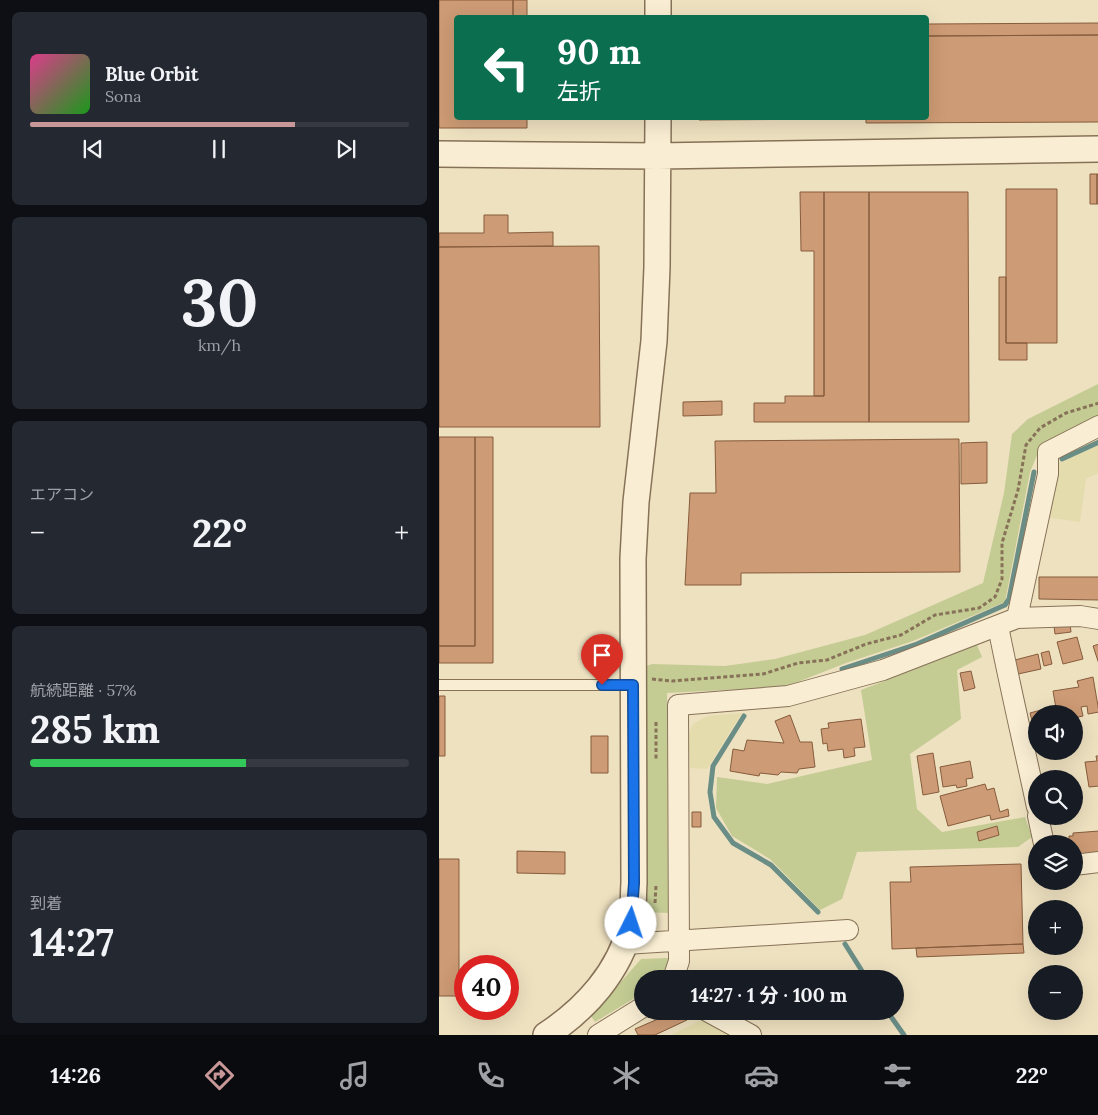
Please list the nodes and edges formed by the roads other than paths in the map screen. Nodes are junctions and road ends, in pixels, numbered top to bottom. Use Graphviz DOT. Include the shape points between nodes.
graph roads {
  1 [pos="657,0"];
  2 [pos="658,15"];
  3 [pos="658,120"];
  4 [pos="1098,149"];
  5 [pos="439,154"];
  6 [pos="658,156"];
  7 [pos="1098,426"];
  8 [pos="1017,618"];
  9 [pos="1098,619"];
  10 [pos="998,626"];
  11 [pos="641,678"];
  12 [pos="439,685"];
  13 [pos="1029,770"];
  14 [pos="1098,862"];
  15 [pos="1083,864"];
  16 [pos="848,930"];
  17 [pos="679,940"];
  18 [pos="625,944"];
  19 [pos="676,970"];
  20 [pos="634,1013"];
  21 [pos="724,1020"];
  22 [pos="546,1035"];
  23 [pos="598,1035"];
  24 [pos="751,1035"];
  1 -- 2 [label="street"];
  3 -- 6 [label="street"];
  4 -- 6 [label="street"];
  5 -- 6 [label="street"];
  6 -- 11 [label="street" via="654,341 633,559"];
  7 -- 8 [label="street" via="1048,452 1048,474"];
  8 -- 9 [label="street" via="1080,616"];
  8 -- 10 [label="street"];
  10 -- 13 [label="street"];
  10 -- 17 [label="street" via="883,670 788,696 677,705"];
  11 -- 12 [label="lane"];
  11 -- 18 [label="street" via="634,883 631,923"];
  14 -- 15 [label="street"];
  16 -- 17 [label="street"];
  17 -- 18 [label="street"];
  17 -- 19 [label="street"];
  18 -- 22 [label="street" via="610,974 587,1003"];
  20 -- 23 [label="street"];
  21 -- 24 [label="street"];
}
